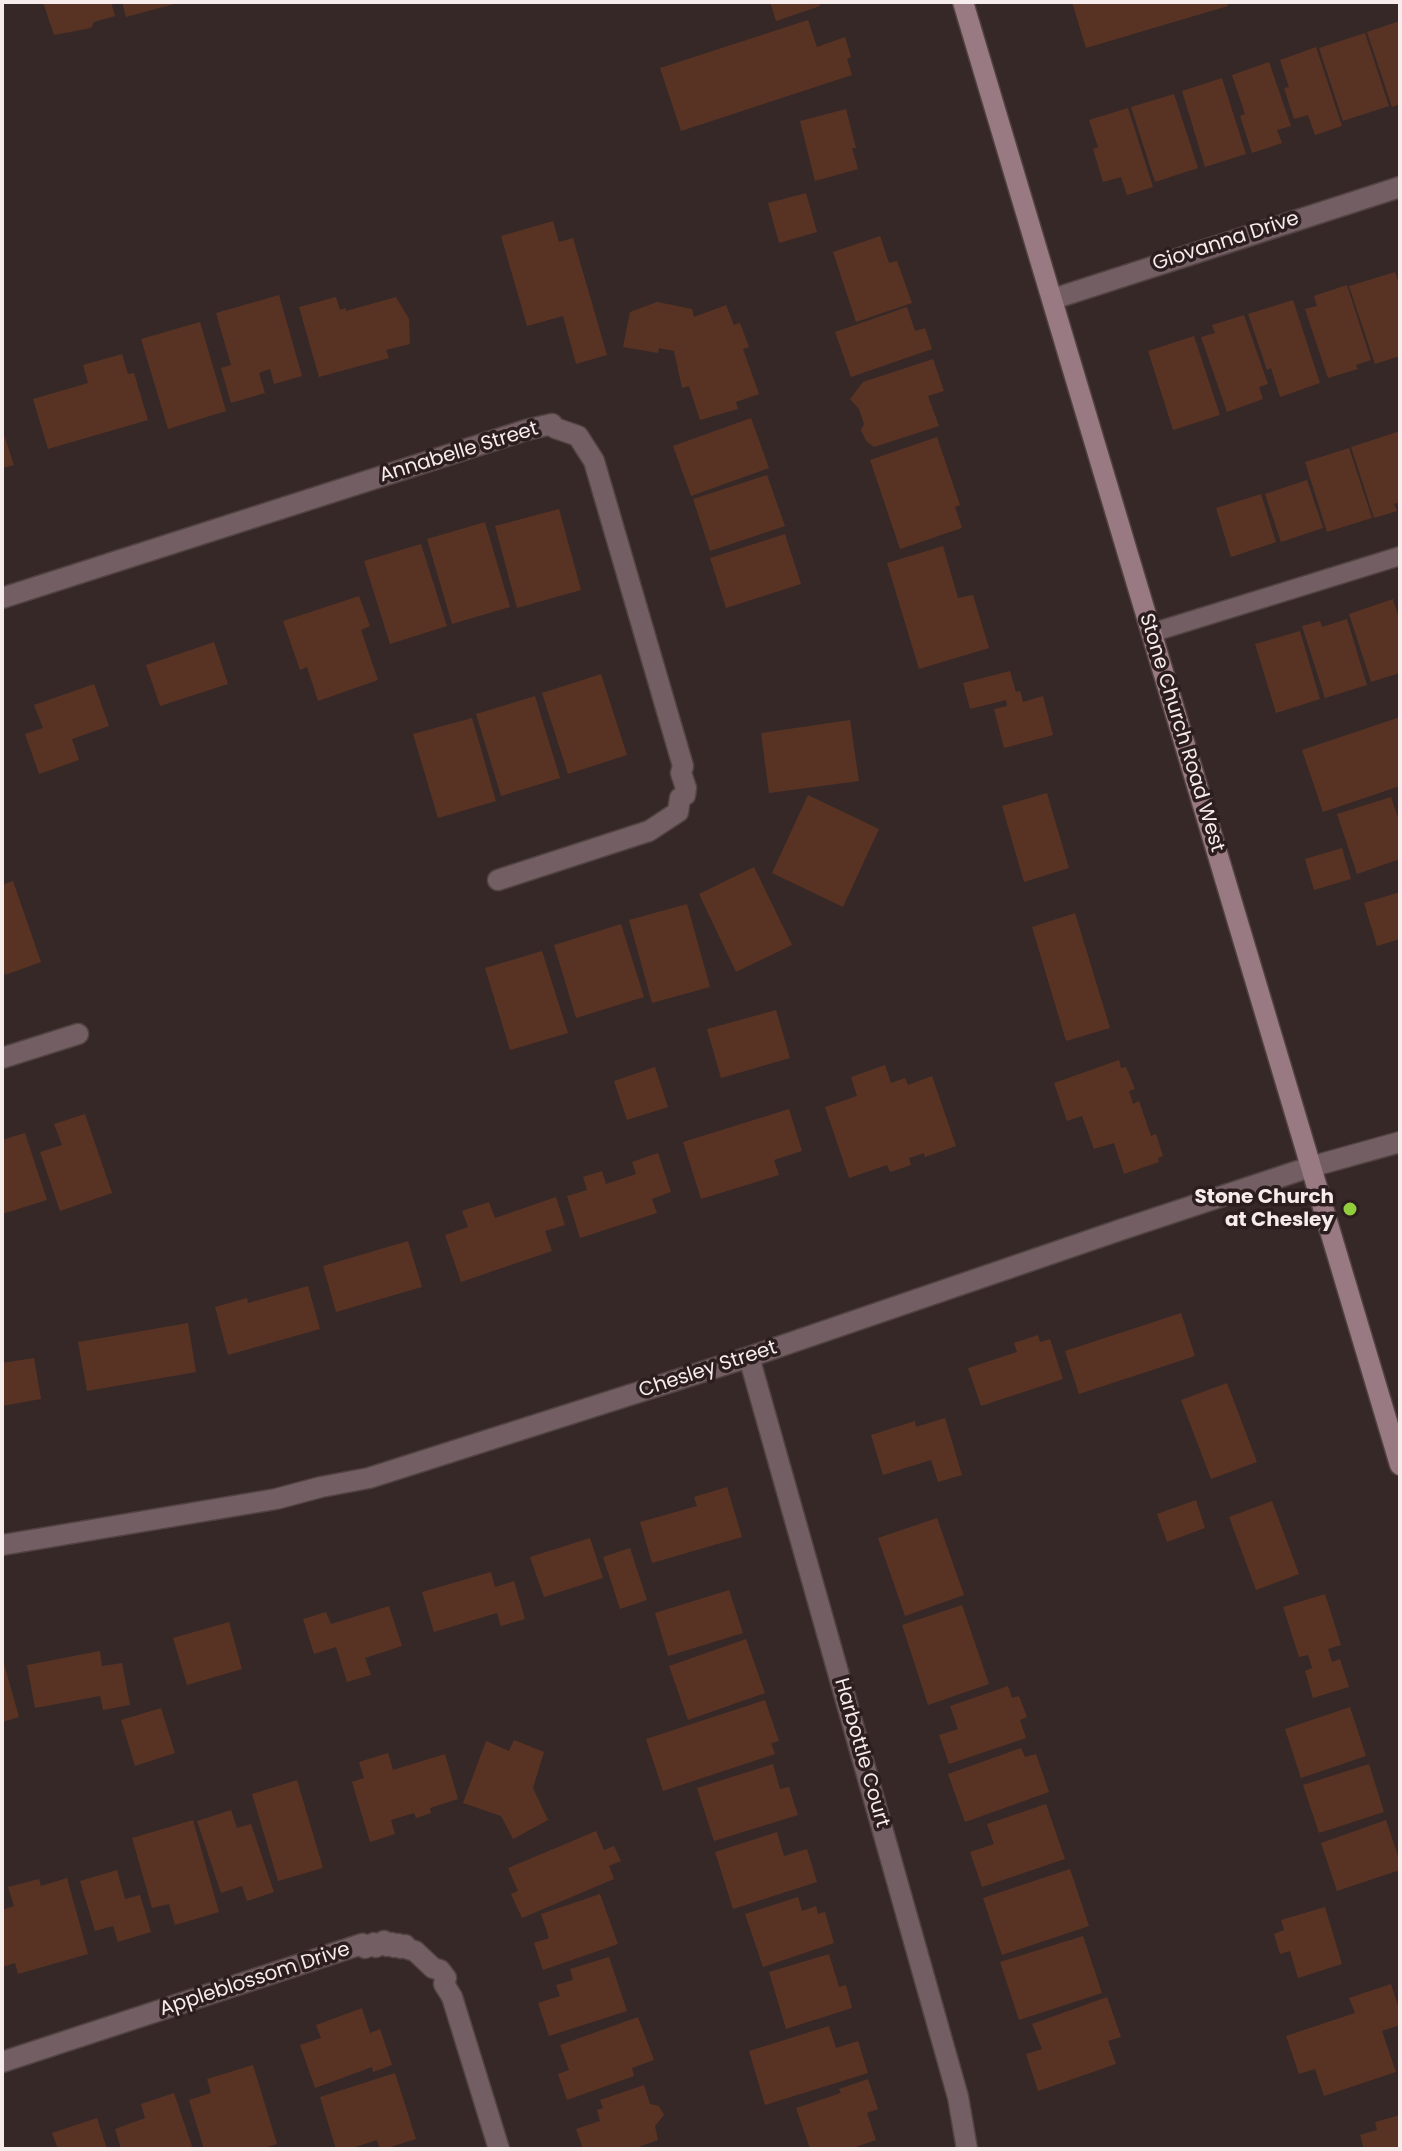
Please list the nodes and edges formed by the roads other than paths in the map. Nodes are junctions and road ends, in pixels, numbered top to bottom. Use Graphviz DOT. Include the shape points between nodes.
graph roads {
  1 [pos="963,2"];
  2 [pos="1400,187"];
  3 [pos="1053,299"];
  4 [pos="1400,556"];
  5 [pos="2,598"];
  6 [pos="1151,633"];
  7 [pos="498,880"];
  8 [pos="78,1034"];
  9 [pos="2,1058"];
  10 [pos="1400,1142"];
  11 [pos="1310,1167"];
  12 [pos="749,1357"];
  13 [pos="1400,1465"];
  14 [pos="2,1545"];
  15 [pos="2,2062"];
  16 [pos="499,2149"];
  17 [pos="967,2149"];
  1 -- 3 [label="main road, Stone Church Road West"];
  2 -- 3 [label="street, Giovanna Drive"];
  3 -- 6 [label="main road, Stone Church Road West"];
  4 -- 6 [label="lane"];
  5 -- 7 [label="street, Annabelle Street" via="541,425 552,424 578,436 594,461 683,766 685,795 678,812 649,831"];
  6 -- 11 [label="main road, Stone Church Road West"];
  8 -- 9 [label="street"];
  10 -- 11 [label="street, Chesley Street"];
  11 -- 12 [label="street, Chesley Street"];
  11 -- 13 [label="main road, Stone Church Road West"];
  12 -- 14 [label="street, Chesley Street" via="369,1478 228,1508"];
  12 -- 17 [label="street, Harbottle Court" via="958,2097"];
  15 -- 16 [label="street, Appleblossom Drive" via="384,1941 387,1946 405,1945 446,1978"];
}
